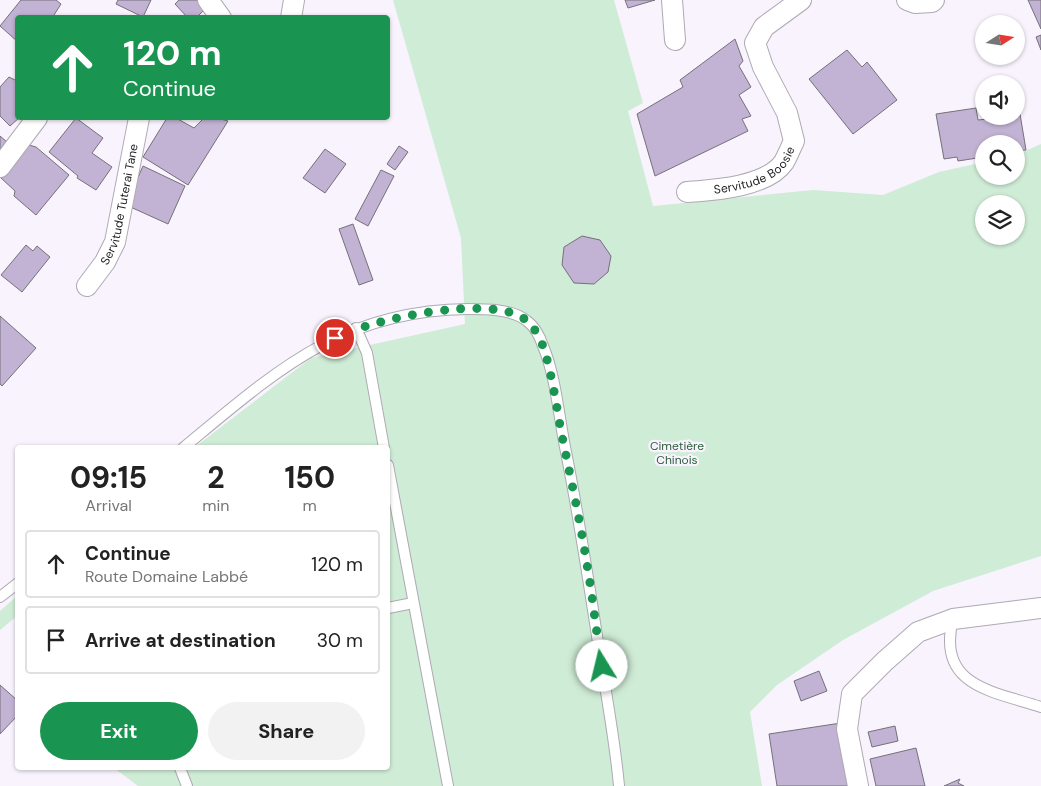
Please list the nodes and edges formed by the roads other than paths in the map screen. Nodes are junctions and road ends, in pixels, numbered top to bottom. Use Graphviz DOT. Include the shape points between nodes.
graph roads {
  1 [pos="208,0"];
  2 [pos="294,0"];
  3 [pos="672,0"];
  4 [pos="801,0"];
  5 [pos="908,0"];
  6 [pos="934,0"];
  7 [pos="218,15"];
  8 [pos="292,15"];
  9 [pos="675,40"];
  10 [pos="35,120"];
  11 [pos="139,120"];
  12 [pos="0,167"];
  13 [pos="687,192"];
  14 [pos="87,286"];
  15 [pos="356,328"];
  16 [pos="187,445"];
  17 [pos="383,445"];
  18 [pos="390,476"];
  19 [pos="15,585"];
  20 [pos="0,597"];
  21 [pos="413,603"];
  22 [pos="390,608"];
  23 [pos="1041,608"];
  24 [pos="953,619"];
  25 [pos="1041,707"];
  26 [pos="181,770"];
  27 [pos="187,786"];
  28 [pos="448,786"];
  29 [pos="619,786"];
  30 [pos="858,786"];
  1 -- 7 [label="street"];
  2 -- 8 [label="street"];
  3 -- 9 [label="street"];
  4 -- 13 [label="street, Servitude Boosie" via="764,27 755,43 787,113 794,141 783,163 758,180 720,190"];
  5 -- 6 [label="street" via="915,3"];
  10 -- 12 [label="street"];
  11 -- 14 [label="street, Servitude Tuterai Tane" via="115,242"];
  15 -- 16 [label="lane" via="307,351 256,387"];
  15 -- 17 [label="lane" via="367,353"];
  15 -- 29 [label="lane" via="450,309 484,309 510,313 526,320 544,347 588,567"];
  18 -- 21 [label="lane"];
  19 -- 20 [label="lane"];
  21 -- 22 [label="lane"];
  21 -- 28 [label="lane"];
  23 -- 24 [label="street"];
  24 -- 25 [label="lane" via="948,637 952,658 960,674 980,687"];
  24 -- 30 [label="street" via="918,632 852,694 847,729"];
  26 -- 27 [label="lane"];
}
